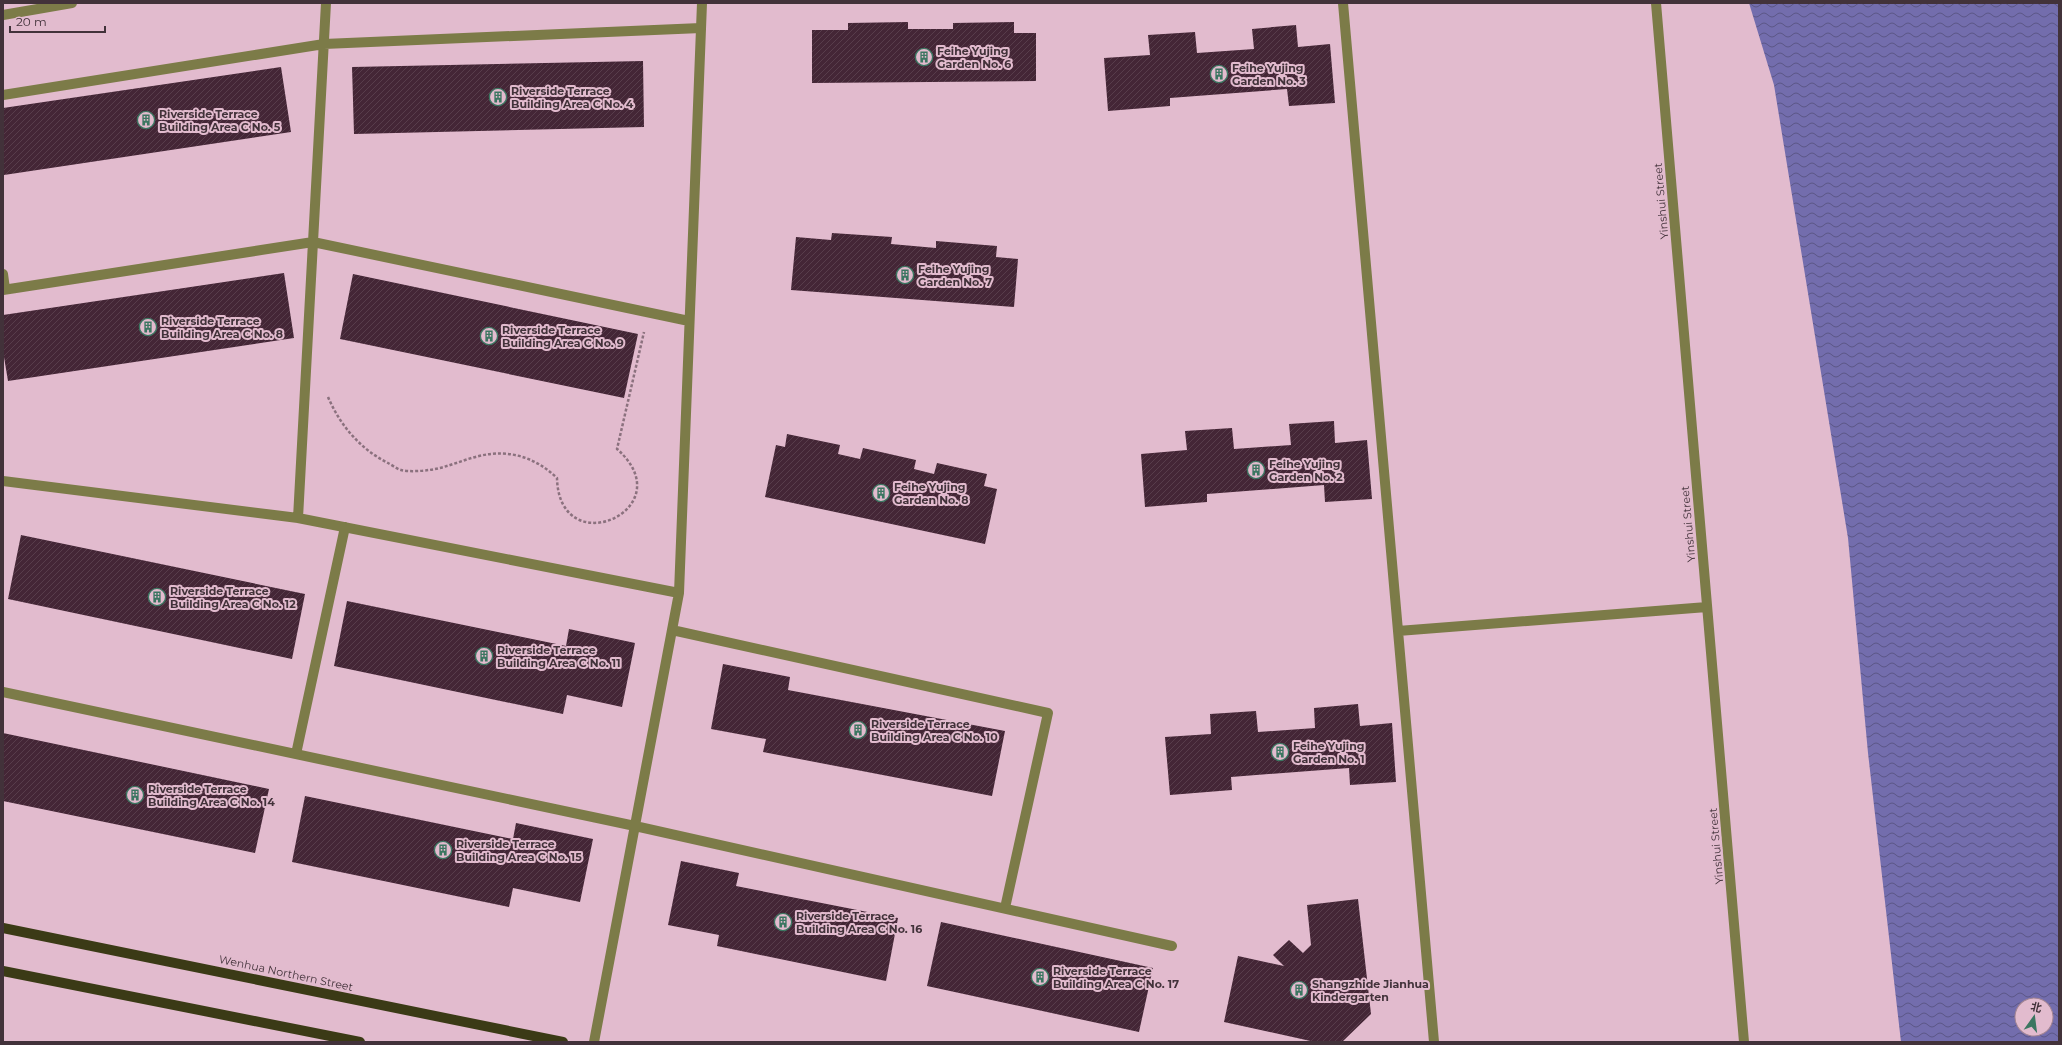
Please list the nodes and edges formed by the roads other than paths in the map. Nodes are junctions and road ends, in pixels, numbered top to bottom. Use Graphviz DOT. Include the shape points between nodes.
graph roads {
  1 [pos="72,3"];
  2 [pos="326,3"];
  3 [pos="702,3"];
  4 [pos="1344,3"];
  5 [pos="1656,3"];
  6 [pos="3,15"];
  7 [pos="701,28"];
  8 [pos="324,44"];
  9 [pos="3,95"];
  10 [pos="313,242"];
  11 [pos="3,274"];
  12 [pos="4,289"];
  13 [pos="690,321"];
  14 [pos="3,481"];
  15 [pos="298,518"];
  16 [pos="345,528"];
  17 [pos="679,594"];
  18 [pos="1707,607"];
  19 [pos="672,630"];
  20 [pos="1398,631"];
  21 [pos="3,692"];
  22 [pos="296,754"];
  23 [pos="635,826"];
  24 [pos="1005,908"];
  25 [pos="3,928"];
  26 [pos="1172,946"];
  27 [pos="3,971"];
  28 [pos="360,1042"];
  29 [pos="563,1042"];
  30 [pos="594,1042"];
  31 [pos="1434,1042"];
  32 [pos="1744,1042"];
  1 -- 6 [label="street"];
  2 -- 8 [label="street"];
  3 -- 7 [label="street"];
  4 -- 20 [label="street"];
  5 -- 18 [label="street, Yinshui Street"];
  7 -- 8 [label="street"];
  7 -- 13 [label="street"];
  8 -- 9 [label="street"];
  8 -- 10 [label="street"];
  10 -- 12 [label="street"];
  10 -- 13 [label="street"];
  10 -- 15 [label="street"];
  11 -- 12 [label="street"];
  13 -- 17 [label="street"];
  14 -- 15 [label="street"];
  15 -- 16 [label="street"];
  16 -- 17 [label="street"];
  16 -- 22 [label="street"];
  17 -- 19 [label="street"];
  18 -- 20 [label="street"];
  18 -- 32 [label="street, Yinshui Street"];
  19 -- 23 [label="street"];
  19 -- 24 [label="street" via="1048,713"];
  20 -- 31 [label="street"];
  21 -- 22 [label="street"];
  22 -- 23 [label="street"];
  23 -- 24 [label="street"];
  23 -- 30 [label="street"];
  24 -- 26 [label="street"];
  25 -- 29 [label="main road, Wenhua Northern Street"];
  27 -- 28 [label="main road"];
}
